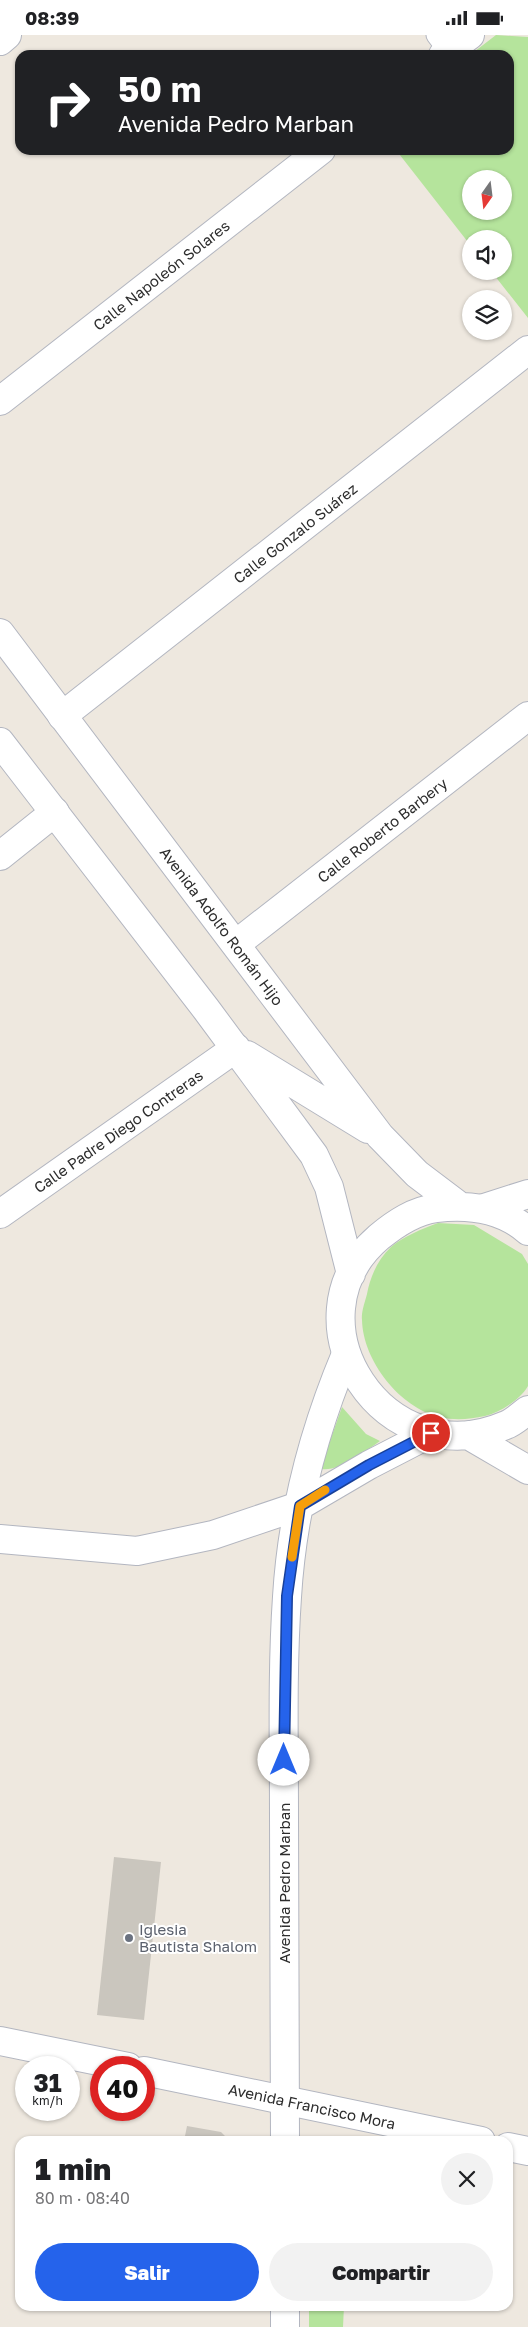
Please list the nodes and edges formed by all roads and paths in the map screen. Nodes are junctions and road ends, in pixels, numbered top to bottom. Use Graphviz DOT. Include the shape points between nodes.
graph roads {
  1 [pos="7,35"];
  2 [pos="470,35"];
  3 [pos="0,41"];
  4 [pos="442,47"];
  5 [pos="315,155"];
  6 [pos="528,350"];
  7 [pos="0,401"];
  8 [pos="0,633"];
  9 [pos="62,716"];
  10 [pos="528,716"];
  11 [pos="0,742"];
  12 [pos="56,812"];
  13 [pos="0,855"];
  14 [pos="236,944"];
  15 [pos="236,1048"];
  16 [pos="380,1136"];
  17 [pos="528,1194"];
  18 [pos="471,1207"];
  19 [pos="0,1214"];
  20 [pos="528,1231"];
  21 [pos="351,1274"];
  22 [pos="346,1354"];
  23 [pos="528,1410"];
  24 [pos="431,1433"];
  25 [pos="468,1435"];
  26 [pos="528,1470"];
  27 [pos="300,1506"];
  28 [pos="0,1539"];
  29 [pos="0,2041"];
  30 [pos="90,2059"];
  31 [pos="155,2073"];
  32 [pos="284,2100"];
  33 [pos="285,2136"];
  34 [pos="457,2136"];
  35 [pos="513,2148"];
  36 [pos="528,2151"];
  37 [pos="285,2311"];
  38 [pos="285,2327"];
  1 -- 3 [label="street"];
  2 -- 4 [label="street"];
  5 -- 7 [label="street, Calle Napoleón Solares"];
  6 -- 9 [label="street, Calle Gonzalo Suárez"];
  8 -- 9 [label="street, Avenida Adolfo Román Hijo"];
  9 -- 14 [label="street, Avenida Adolfo Román Hijo"];
  10 -- 14 [label="street, Calle Roberto Barbery"];
  11 -- 12 [label="street"];
  12 -- 13 [label="street"];
  12 -- 15 [label="street"];
  14 -- 16 [label="street, Avenida Adolfo Román Hijo"];
  15 -- 16 [label="street"];
  15 -- 19 [label="street, Calle Padre Diego Contreras"];
  15 -- 21 [label="street" via="314,1155 328,1187"];
  16 -- 18 [label="street, Avenida Adolfo Román Hijo" via="417,1174"];
  17 -- 18 [label="street"];
  18 -- 20 [label="street, Avenida Adolfo Román Hijo" via="518,1223"];
  18 -- 21 [label="street" via="425,1210 394,1224 369,1245"];
  21 -- 22 [label="street" via="343,1300"];
  22 -- 24 [label="street" via="359,1381 378,1405 403,1423"];
  22 -- 27 [label="street, Avenida Pedro Marban" via="312,1452"];
  23 -- 25 [label="street" via="507,1425"];
  24 -- 25 [label="street"];
  24 -- 27 [label="street"];
  25 -- 26 [label="street"];
  27 -- 28 [label="street" via="213,1535 137,1551"];
  27 -- 32 [label="street, Avenida Pedro Marban" via="287,1596 284,1680"];
  29 -- 30 [label="street"];
  31 -- 32 [label="street, Avenida Francisco Mora"];
  32 -- 33 [label="street, Avenida Pedro Marban"];
  32 -- 34 [label="street, Avenida Francisco Mora"];
  35 -- 36 [label="street"];
  37 -- 38 [label="street"];
}
